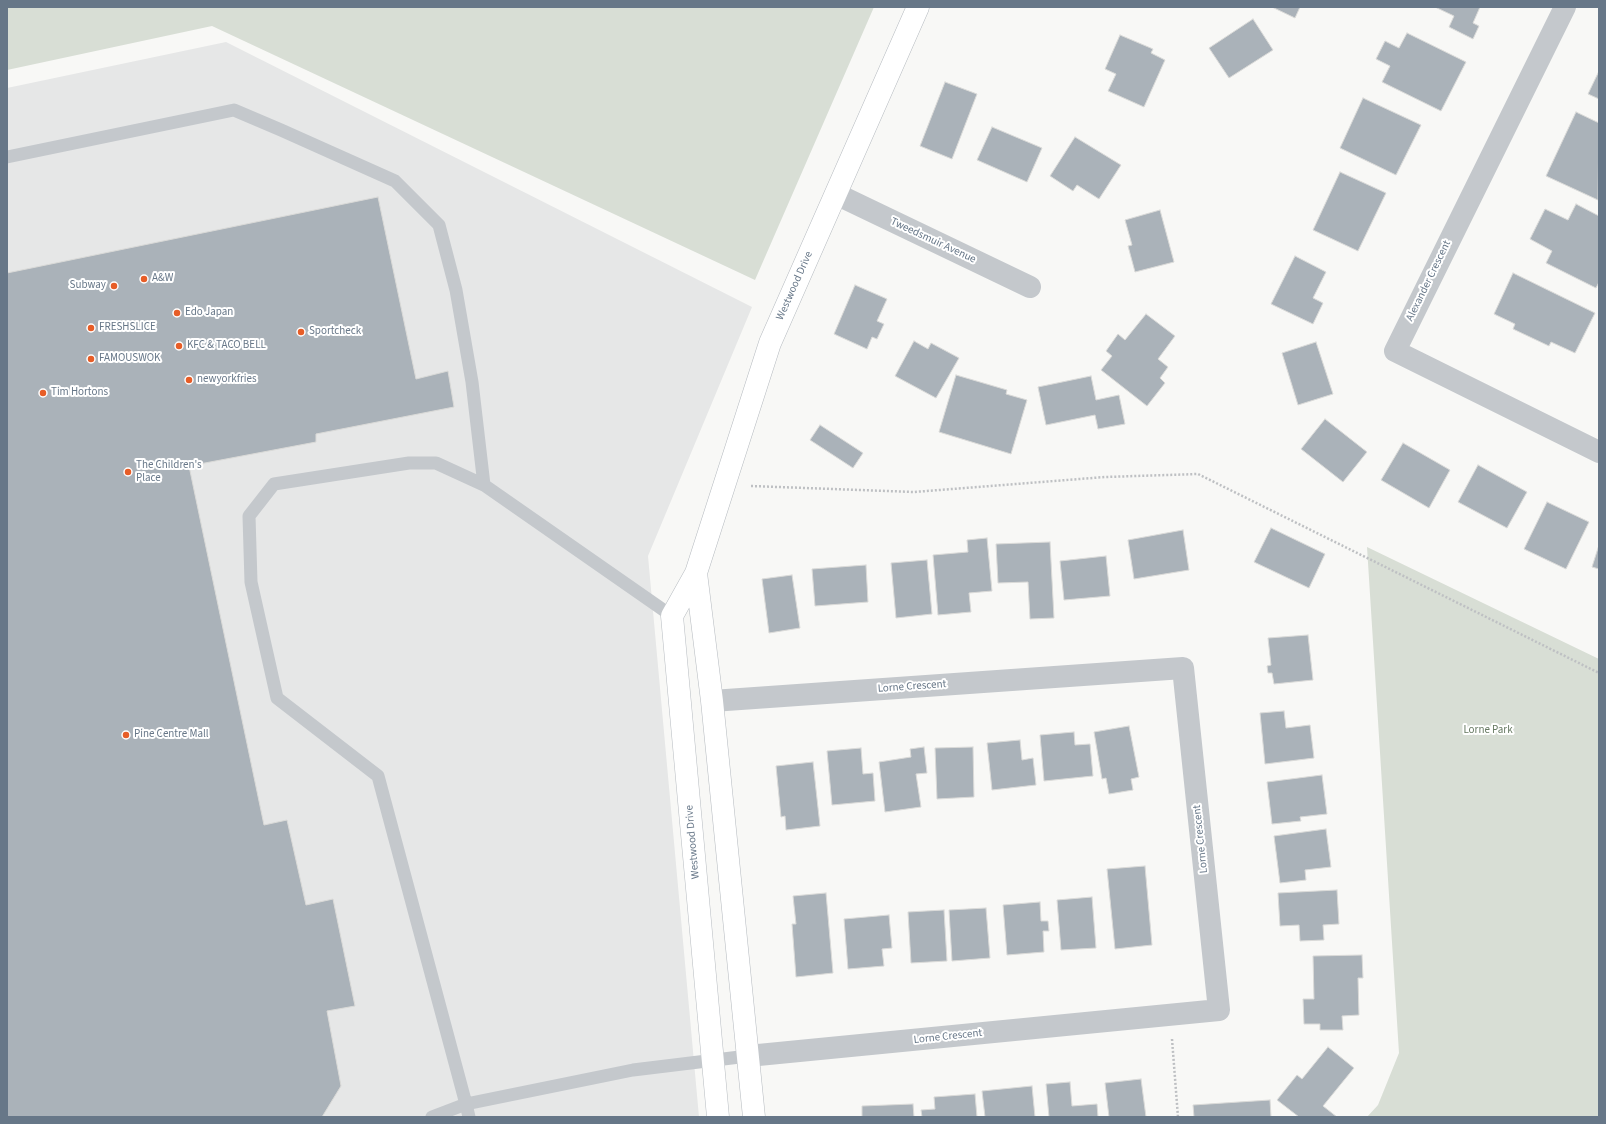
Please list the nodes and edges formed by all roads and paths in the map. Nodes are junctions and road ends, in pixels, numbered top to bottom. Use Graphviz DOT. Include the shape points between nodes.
graph roads {
  1 [pos="918,7"];
  2 [pos="1565,7"];
  3 [pos="7,156"];
  4 [pos="836,194"];
  5 [pos="1030,287"];
  6 [pos="1599,452"];
  7 [pos="484,485"];
  8 [pos="724,485"];
  9 [pos="696,573"];
  10 [pos="672,616"];
  11 [pos="1599,673"];
  12 [pos="712,701"];
  13 [pos="1170,1015"];
  14 [pos="748,1056"];
  15 [pos="712,1060"];
  16 [pos="466,1104"];
  17 [pos="432,1117"];
  18 [pos="469,1117"];
  19 [pos="718,1117"];
  20 [pos="754,1117"];
  21 [pos="1178,1117"];
  1 -- 4 [label="street, Westwood Drive"];
  2 -- 6 [label="street, Alexander Crescent" via="1395,351"];
  3 -- 7 [label="lane" via="234,110 395,181 439,225 456,290 472,382"];
  4 -- 5 [label="street, Tweedsmuir Avenue"];
  4 -- 8 [label="street, Westwood Drive" via="770,343"];
  7 -- 10 [label="lane"];
  7 -- 16 [label="lane" via="436,463 409,463 274,484 249,516 251,582 277,698 378,776"];
  8 -- 9 [label="street, Westwood Drive"];
  8 -- 11 [label="path" via="914,492 1105,477 1198,474"];
  9 -- 10 [label="street, Westwood Drive"];
  9 -- 12 [label="street, Westwood Drive"];
  10 -- 15 [label="street, Westwood Drive"];
  12 -- 13 [label="street, Lorne Crescent" via="1183,668 1219,1010"];
  12 -- 14 [label="street, Westwood Drive"];
  13 -- 14 [label="street, Lorne Crescent"];
  13 -- 21 [label="path"];
  14 -- 15 [label="lane"];
  14 -- 20 [label="street, Westwood Drive"];
  15 -- 16 [label="lane" via="633,1070"];
  15 -- 19 [label="street, Westwood Drive"];
  16 -- 17 [label="lane"];
  16 -- 18 [label="lane"];
}
